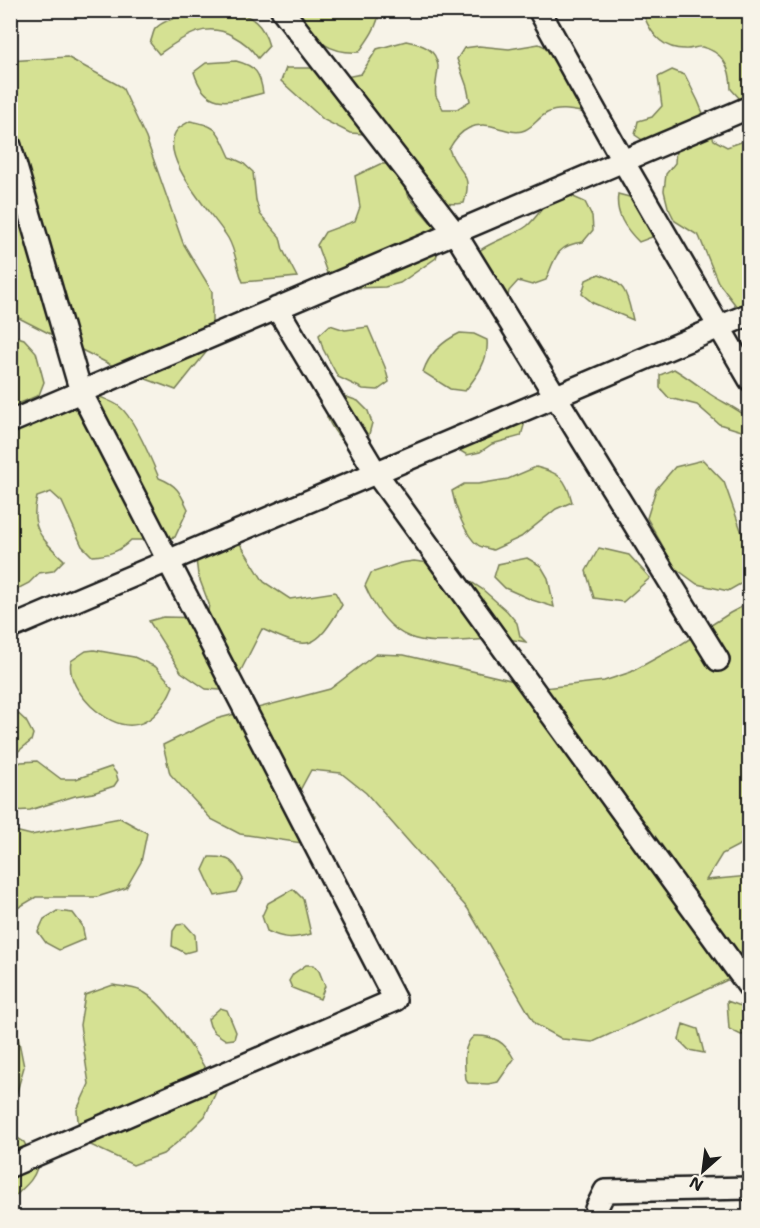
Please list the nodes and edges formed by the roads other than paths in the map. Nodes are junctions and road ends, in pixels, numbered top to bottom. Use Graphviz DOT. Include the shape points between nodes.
graph roads {
  1 [pos="282,10"];
  2 [pos="539,10"];
  3 [pos="750,107"];
  4 [pos="10,146"];
  5 [pos="623,161"];
  6 [pos="455,233"];
  7 [pos="277,308"];
  8 [pos="750,314"];
  9 [pos="719,327"];
  10 [pos="750,380"];
  11 [pos="81,392"];
  12 [pos="556,396"];
  13 [pos="10,422"];
  14 [pos="376,473"];
  15 [pos="169,561"];
  16 [pos="10,628"];
  17 [pos="718,660"];
  18 [pos="750,988"];
  19 [pos="10,1166"];
  20 [pos="750,1188"];
  21 [pos="596,1218"];
  1 -- 6 [label="street"];
  2 -- 5 [label="street"];
  3 -- 5 [label="street"];
  4 -- 11 [label="street"];
  5 -- 6 [label="street"];
  5 -- 9 [label="street"];
  6 -- 7 [label="street"];
  6 -- 12 [label="street"];
  7 -- 11 [label="street"];
  7 -- 14 [label="street"];
  8 -- 9 [label="street"];
  9 -- 10 [label="street"];
  9 -- 12 [label="street"];
  11 -- 13 [label="street"];
  11 -- 15 [label="street"];
  12 -- 14 [label="street"];
  12 -- 17 [label="street"];
  14 -- 15 [label="street"];
  14 -- 18 [label="street"];
  15 -- 16 [label="street"];
  15 -- 19 [label="street" via="395,1000"];
  20 -- 21 [label="street" via="605,1191"];
}
